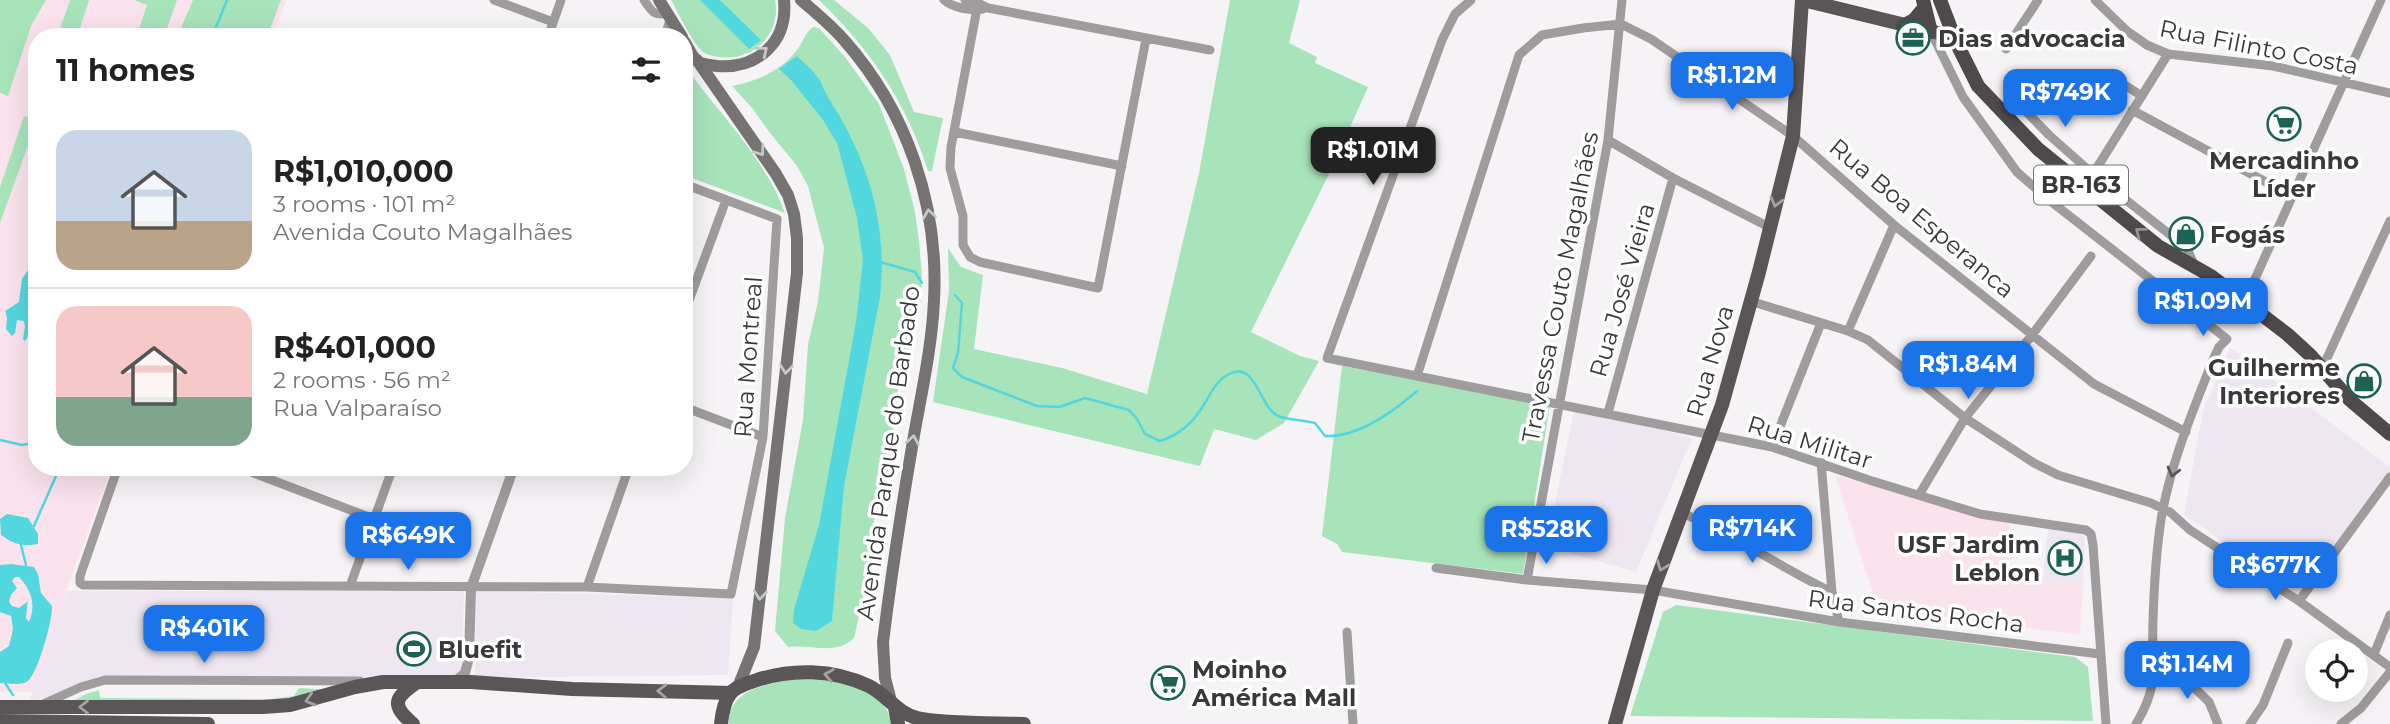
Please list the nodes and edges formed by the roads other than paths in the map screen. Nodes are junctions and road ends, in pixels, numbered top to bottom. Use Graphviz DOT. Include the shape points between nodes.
graph roads {
  1 [pos="494,0"];
  2 [pos="561,0"];
  3 [pos="644,0"];
  4 [pos="659,0"];
  5 [pos="784,0"];
  6 [pos="801,0"];
  7 [pos="944,0"];
  8 [pos="965,0"];
  9 [pos="1471,0"];
  10 [pos="1622,0"];
  11 [pos="1802,0"];
  12 [pos="1940,0"];
  13 [pos="2038,0"];
  14 [pos="2095,0"];
  15 [pos="2381,0"];
  16 [pos="1924,4"];
  17 [pos="978,6"];
  18 [pos="669,16"];
  19 [pos="553,22"];
  20 [pos="1621,24"];
  21 [pos="1903,26"];
  22 [pos="551,28"];
  23 [pos="666,28"];
  24 [pos="676,28"];
  25 [pos="1931,32"];
  26 [pos="1146,39"];
  27 [pos="1956,42"];
  28 [pos="1210,50"];
  29 [pos="2006,50"];
  30 [pos="2168,54"];
  31 [pos="696,61"];
  32 [pos="2098,80"];
  33 [pos="2344,83"];
  34 [pos="2390,93"];
  35 [pos="2143,96"];
  36 [pos="2017,102"];
  37 [pos="2132,110"];
  38 [pos="955,132"];
  39 [pos="1793,136"];
  40 [pos="1608,140"];
  41 [pos="1122,166"];
  42 [pos="2093,174"];
  43 [pos="1673,178"];
  44 [pos="693,187"];
  45 [pos="2292,196"];
  46 [pos="726,200"];
  47 [pos="2390,221"];
  48 [pos="1894,225"];
  49 [pos="1769,228"];
  50 [pos="2091,256"];
  51 [pos="2196,269"];
  52 [pos="2223,285"];
  53 [pos="693,290"];
  54 [pos="1750,301"];
  55 [pos="2245,301"];
  56 [pos="2198,314"];
  57 [pos="1821,323"];
  58 [pos="1848,331"];
  59 [pos="2032,335"];
  60 [pos="2322,369"];
  61 [pos="1417,376"];
  62 [pos="1558,403"];
  63 [pos="693,410"];
  64 [pos="1608,413"];
  65 [pos="1965,418"];
  66 [pos="2388,428"];
  67 [pos="2186,432"];
  68 [pos="1713,434"];
  69 [pos="763,437"];
  70 [pos="1772,447"];
  71 [pos="1821,462"];
  72 [pos="115,476"];
  73 [pos="262,476"];
  74 [pos="390,476"];
  75 [pos="511,476"];
  76 [pos="626,476"];
  77 [pos="2390,477"];
  78 [pos="1919,495"];
  79 [pos="2164,509"];
  80 [pos="1682,513"];
  81 [pos="374,519"];
  82 [pos="1436,569"];
  83 [pos="1527,580"];
  84 [pos="350,586"];
  85 [pos="471,587"];
  86 [pos="587,587"];
  87 [pos="1653,590"];
  88 [pos="1832,592"];
  89 [pos="2300,601"];
  90 [pos="2390,615"];
  91 [pos="1839,622"];
  92 [pos="1347,632"];
  93 [pos="2288,643"];
  94 [pos="2100,654"];
  95 [pos="2374,654"];
  96 [pos="469,658"];
  97 [pos="2172,667"];
  98 [pos="2390,669"];
  99 [pos="383,681"];
  100 [pos="454,682"];
  101 [pos="416,683"];
  102 [pos="487,683"];
  103 [pos="735,690"];
  104 [pos="893,704"];
  105 [pos="0,707"];
  106 [pos="37,707"];
  107 [pos="0,721"];
  108 [pos="162,723"];
  109 [pos="208,724"];
  110 [pos="412,724"];
  111 [pos="721,724"];
  112 [pos="898,724"];
  113 [pos="1024,724"];
  114 [pos="1353,724"];
  115 [pos="1615,724"];
  116 [pos="2106,724"];
  117 [pos="2136,724"];
  118 [pos="2218,724"];
  119 [pos="2250,724"];
  120 [pos="2341,724"];
  1 -- 19 [label="street"];
  2 -- 19 [label="street"];
  3 -- 18 [label="street" via="652,12"];
  4 -- 18 [label="main road"];
  31 -- 5 [label="main road, one-way" via="743,64 768,49 782,27"];
  104 -- 6 [label="main road, Avenida Parque do Barbado, one-way" via="885,678 883,642 934,301 933,242 926,194 896,117 861,59"];
  7 -- 17 [label="street" via="952,5"];
  8 -- 17 [label="street"];
  9 -- 61 [label="street, Rua Militar" via="1455,14 1442,40 1327,358"];
  10 -- 20 [label="street, Travessa Couto Magalhães"];
  11 -- 21 [label="main road"];
  11 -- 39 [label="main road, Rua Nova"];
  12 -- 27 [label="highway, BR-163"];
  13 -- 29 [label="street"];
  14 -- 30 [label="street, Rua Filinto Costa" via="2127,31"];
  15 -- 33 [label="street"];
  16 -- 21 [label="highway" via="1914,20"];
  16 -- 25 [label="highway, BR-163"];
  17 -- 26 [label="street"];
  17 -- 38 [label="street"];
  18 -- 23 [label="street"];
  18 -- 24 [label="main road"];
  19 -- 22 [label="street"];
  20 -- 39 [label="street, Rua Boa Esperanca" via="1651,38"];
  20 -- 40 [label="street, Travessa Couto Magalhães"];
  20 -- 61 [label="street" via="1542,35 1519,55"];
  21 -- 25 [label="main road"];
  25 -- 27 [label="main road"];
  25 -- 56 [label="street, BR-163" via="1963,97 2017,172"];
  26 -- 28 [label="street"];
  26 -- 41 [label="street"];
  51 -- 27 [label="highway, BR-163, one-way" via="2158,246 2038,149 1978,86"];
  30 -- 33 [label="street, Rua Filinto Costa" via="2273,66"];
  30 -- 35 [label="street"];
  31 -- 103 [label="main road, one-way" via="788,195 797,238 797,273 754,647"];
  32 -- 35 [label="street" via="2123,84"];
  33 -- 34 [label="street, Rua Filinto Costa"];
  33 -- 45 [label="street"];
  35 -- 37 [label="street"];
  36 -- 42 [label="street"];
  37 -- 42 [label="street"];
  37 -- 45 [label="street"];
  38 -- 41 [label="street"];
  38 -- 41 [label="street" via="950,168 964,216 963,245 970,257 1098,288"];
  39 -- 48 [label="street, Rua Boa Esperanca"];
  39 -- 49 [label="main road, Rua Nova, one-way"];
  40 -- 43 [label="street"];
  40 -- 62 [label="street, Travessa Couto Magalhães"];
  42 -- 51 [label="street" via="2187,248"];
  43 -- 49 [label="street"];
  43 -- 64 [label="street, Rua José Vieira"];
  44 -- 46 [label="street, Rua Montreal"];
  45 -- 55 [label="street"];
  46 -- 53 [label="street"];
  46 -- 69 [label="street, Rua Montreal" via="778,219"];
  47 -- 60 [label="street"];
  48 -- 58 [label="street"];
  48 -- 59 [label="street, Rua Boa Esperanca"];
  49 -- 54 [label="main road, Rua Nova"];
  50 -- 59 [label="street"];
  51 -- 52 [label="highway, BR-163"];
  52 -- 55 [label="highway, BR-163"];
  52 -- 56 [label="highway" via="2226,299 2221,312"];
  54 -- 57 [label="street"];
  54 -- 68 [label="main road, Rua Nova"];
  55 -- 60 [label="highway, BR-163"];
  56 -- 67 [label="street" via="2227,339 2216,353"];
  57 -- 58 [label="street"];
  57 -- 70 [label="street"];
  58 -- 65 [label="street" via="1868,340"];
  59 -- 65 [label="street"];
  59 -- 67 [label="street, Rua Boa Esperanca" via="2094,384"];
  60 -- 66 [label="highway, BR-163" via="2350,400"];
  61 -- 62 [label="street, Rua Militar"];
  62 -- 64 [label="street, Rua Militar"];
  62 -- 83 [label="street, Travessa Couto Magalhães"];
  63 -- 69 [label="street"];
  64 -- 68 [label="street, Rua Militar"];
  65 -- 78 [label="street"];
  65 -- 79 [label="street" via="2058,475"];
  67 -- 79 [label="street, one-way"];
  68 -- 70 [label="street, Rua Militar"];
  68 -- 80 [label="main road, Rua Nova"];
  69 -- 86 [label="street, Rua Montreal" via="731,594"];
  70 -- 71 [label="street, Rua Militar"];
  71 -- 78 [label="street, Rua Militar"];
  71 -- 88 [label="street"];
  72 -- 84 [label="street" via="80,576 83,585"];
  73 -- 81 [label="street"];
  74 -- 81 [label="street"];
  75 -- 85 [label="street"];
  76 -- 86 [label="street"];
  77 -- 89 [label="street"];
  78 -- 94 [label="street, Rua Militar" via="1980,514 2089,532"];
  79 -- 89 [label="street"];
  79 -- 117 [label="street" via="2154,581 2154,684"];
  80 -- 87 [label="main road, Rua Nova, one-way"];
  80 -- 88 [label="street"];
  81 -- 84 [label="street"];
  82 -- 83 [label="street, Rua Santos Rocha"];
  83 -- 87 [label="street, Rua Santos Rocha"];
  84 -- 85 [label="street"];
  85 -- 86 [label="street"];
  85 -- 96 [label="street"];
  87 -- 91 [label="street, Rua Santos Rocha"];
  87 -- 115 [label="main road, Rua Nova"];
  88 -- 91 [label="street"];
  89 -- 95 [label="street"];
  90 -- 95 [label="street"];
  91 -- 94 [label="street, Rua Santos Rocha"];
  92 -- 114 [label="street"];
  93 -- 119 [label="street" via="2263,705"];
  94 -- 116 [label="street, Rua Militar"];
  95 -- 98 [label="street"];
  96 -- 100 [label="street" via="465,673"];
  96 -- 102 [label="street" via="475,675"];
  97 -- 118 [label="street" via="2208,702"];
  98 -- 120 [label="street" via="2361,708"];
  99 -- 101 [label="main road"];
  99 -- 106 [label="main road, one-way" via="290,705"];
  99 -- 106 [label="street" via="105,680"];
  100 -- 101 [label="main road"];
  100 -- 102 [label="main road"];
  101 -- 110 [label="main road" via="402,692 397,706"];
  103 -- 102 [label="main road, one-way" via="572,689"];
  104 -- 103 [label="main road, one-way" via="870,687 821,673 777,674"];
  103 -- 111 [label="main road" via="722,712"];
  104 -- 112 [label="main road"];
  104 -- 113 [label="main road" via="931,721"];
  105 -- 106 [label="main road"];
  107 -- 108 [label="main road"];
  108 -- 109 [label="main road"];
}
